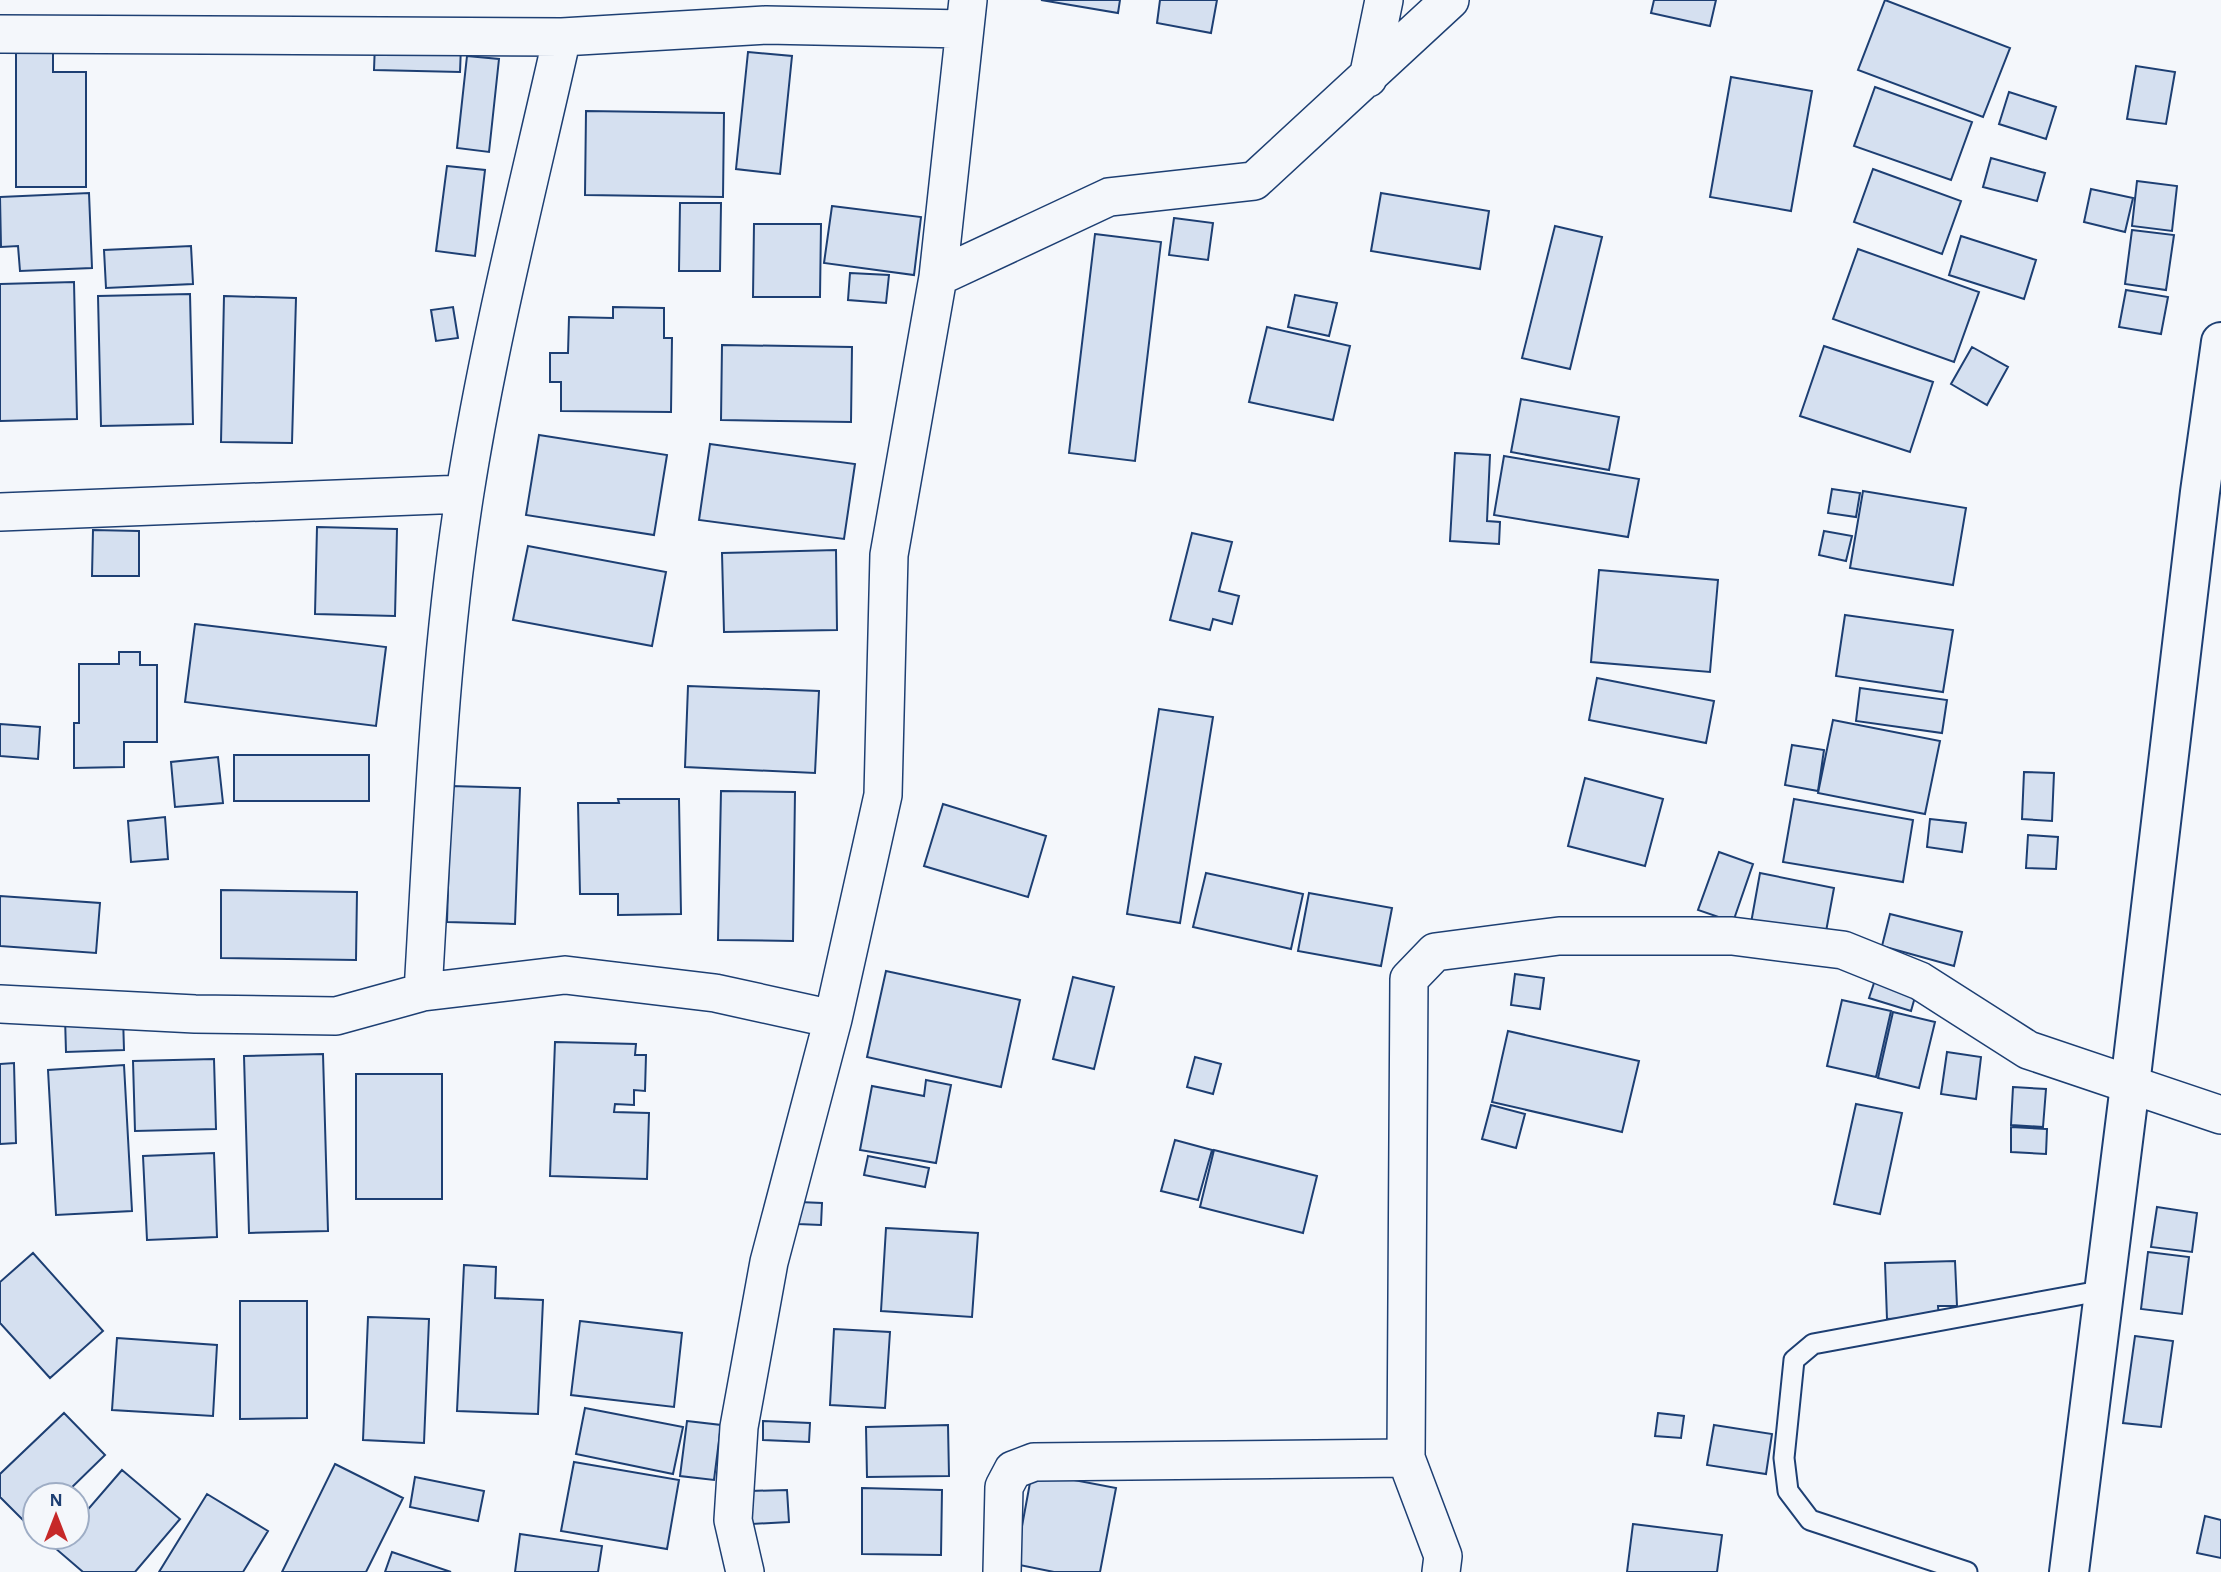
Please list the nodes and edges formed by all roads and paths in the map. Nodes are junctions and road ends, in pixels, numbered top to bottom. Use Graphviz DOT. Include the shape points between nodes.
graph roads {
  1 [pos="1384,0"];
  2 [pos="1450,0"];
  3 [pos="966,15"];
  4 [pos="0,34"];
  5 [pos="562,37"];
  6 [pos="1368,78"];
  7 [pos="938,278"];
  8 [pos="2221,341"];
  9 [pos="464,494"];
  10 [pos="0,512"];
  11 [pos="423,992"];
  12 [pos="0,1004"];
  13 [pos="833,1019"];
  14 [pos="2130,1085"];
  15 [pos="2221,1115"];
  16 [pos="2105,1290"];
  17 [pos="1406,1458"];
  18 [pos="746,1572"];
  19 [pos="1002,1572"];
  20 [pos="1441,1572"];
  21 [pos="1967,1572"];
  22 [pos="2069,1572"];
  1 -- 6 [label="street"];
  2 -- 6 [label="street"];
  3 -- 5 [label="street"];
  3 -- 7 [label="street"];
  4 -- 5 [label="street"];
  5 -- 9 [label="street" via="482,393"];
  6 -- 7 [label="street" via="1254,181 1109,197"];
  7 -- 13 [label="street" via="889,555 883,795"];
  8 -- 14 [label="main road"];
  9 -- 10 [label="street"];
  9 -- 11 [label="street" via="441,689"];
  11 -- 12 [label="street" via="336,1016"];
  11 -- 13 [label="street" via="565,975 715,993"];
  13 -- 18 [label="street" via="769,1262 739,1427 733,1520"];
  14 -- 15 [label="street"];
  14 -- 16 [label="main road"];
  14 -- 17 [label="street" via="2028,1050 1920,981 1843,950 1732,936 1559,936 1435,952 1409,979"];
  16 -- 21 [label="lane" via="1813,1344 1794,1360 1784,1458 1788,1491 1810,1520"];
  16 -- 22 [label="main road"];
  17 -- 19 [label="street" via="1034,1462 1013,1471 1004,1487"];
  17 -- 20 [label="street" via="1443,1556"];
}
